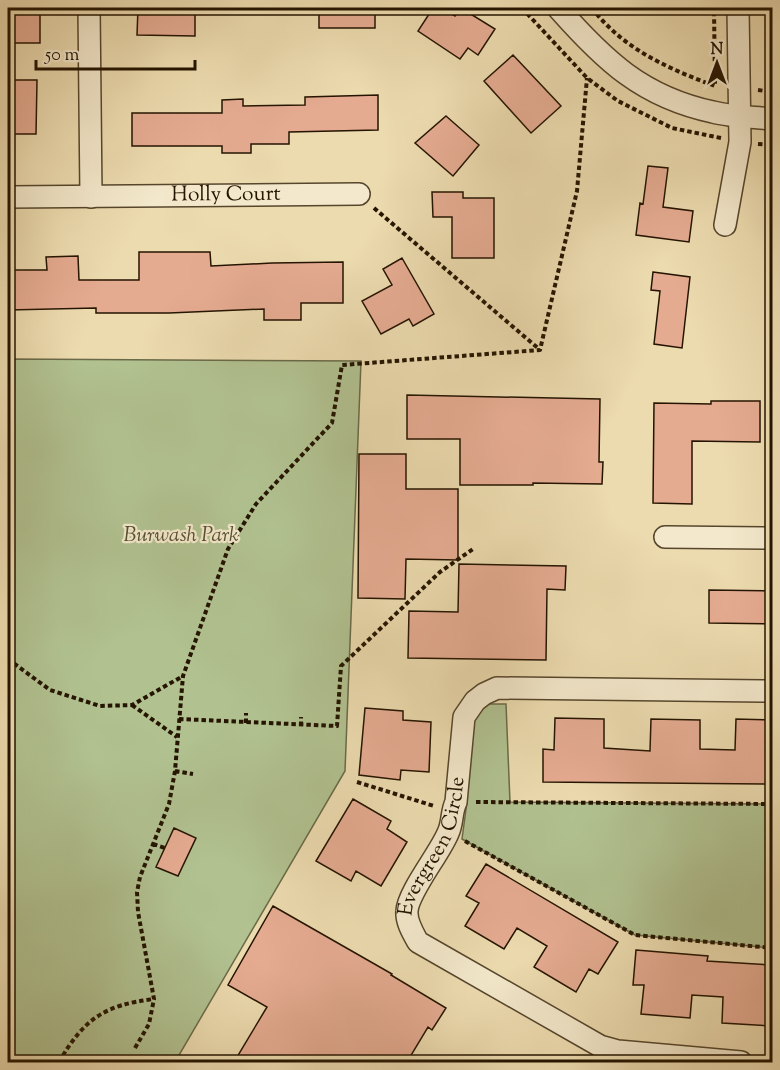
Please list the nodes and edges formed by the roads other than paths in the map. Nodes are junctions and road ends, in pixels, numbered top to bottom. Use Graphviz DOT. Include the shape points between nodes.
graph roads {
  1 [pos="89,8"];
  2 [pos="558,8"];
  3 [pos="738,8"];
  4 [pos="741,116"];
  5 [pos="772,120"];
  6 [pos="359,194"];
  7 [pos="8,197"];
  8 [pos="92,197"];
  9 [pos="725,225"];
  10 [pos="665,537"];
  11 [pos="772,538"];
  12 [pos="772,691"];
  13 [pos="741,1062"];
  1 -- 8 [label="street"];
  2 -- 4 [label="street" via="604,57 637,82 693,107"];
  3 -- 4 [label="street"];
  4 -- 5 [label="street"];
  4 -- 9 [label="street"];
  6 -- 8 [label="street, Holly Court"];
  7 -- 8 [label="street, Holly Court"];
  10 -- 11 [label="street"];
  12 -- 13 [label="street, Evergreen Circle" via="497,688 484,694 464,717 449,831 407,911 418,942 600,1046"];
}
